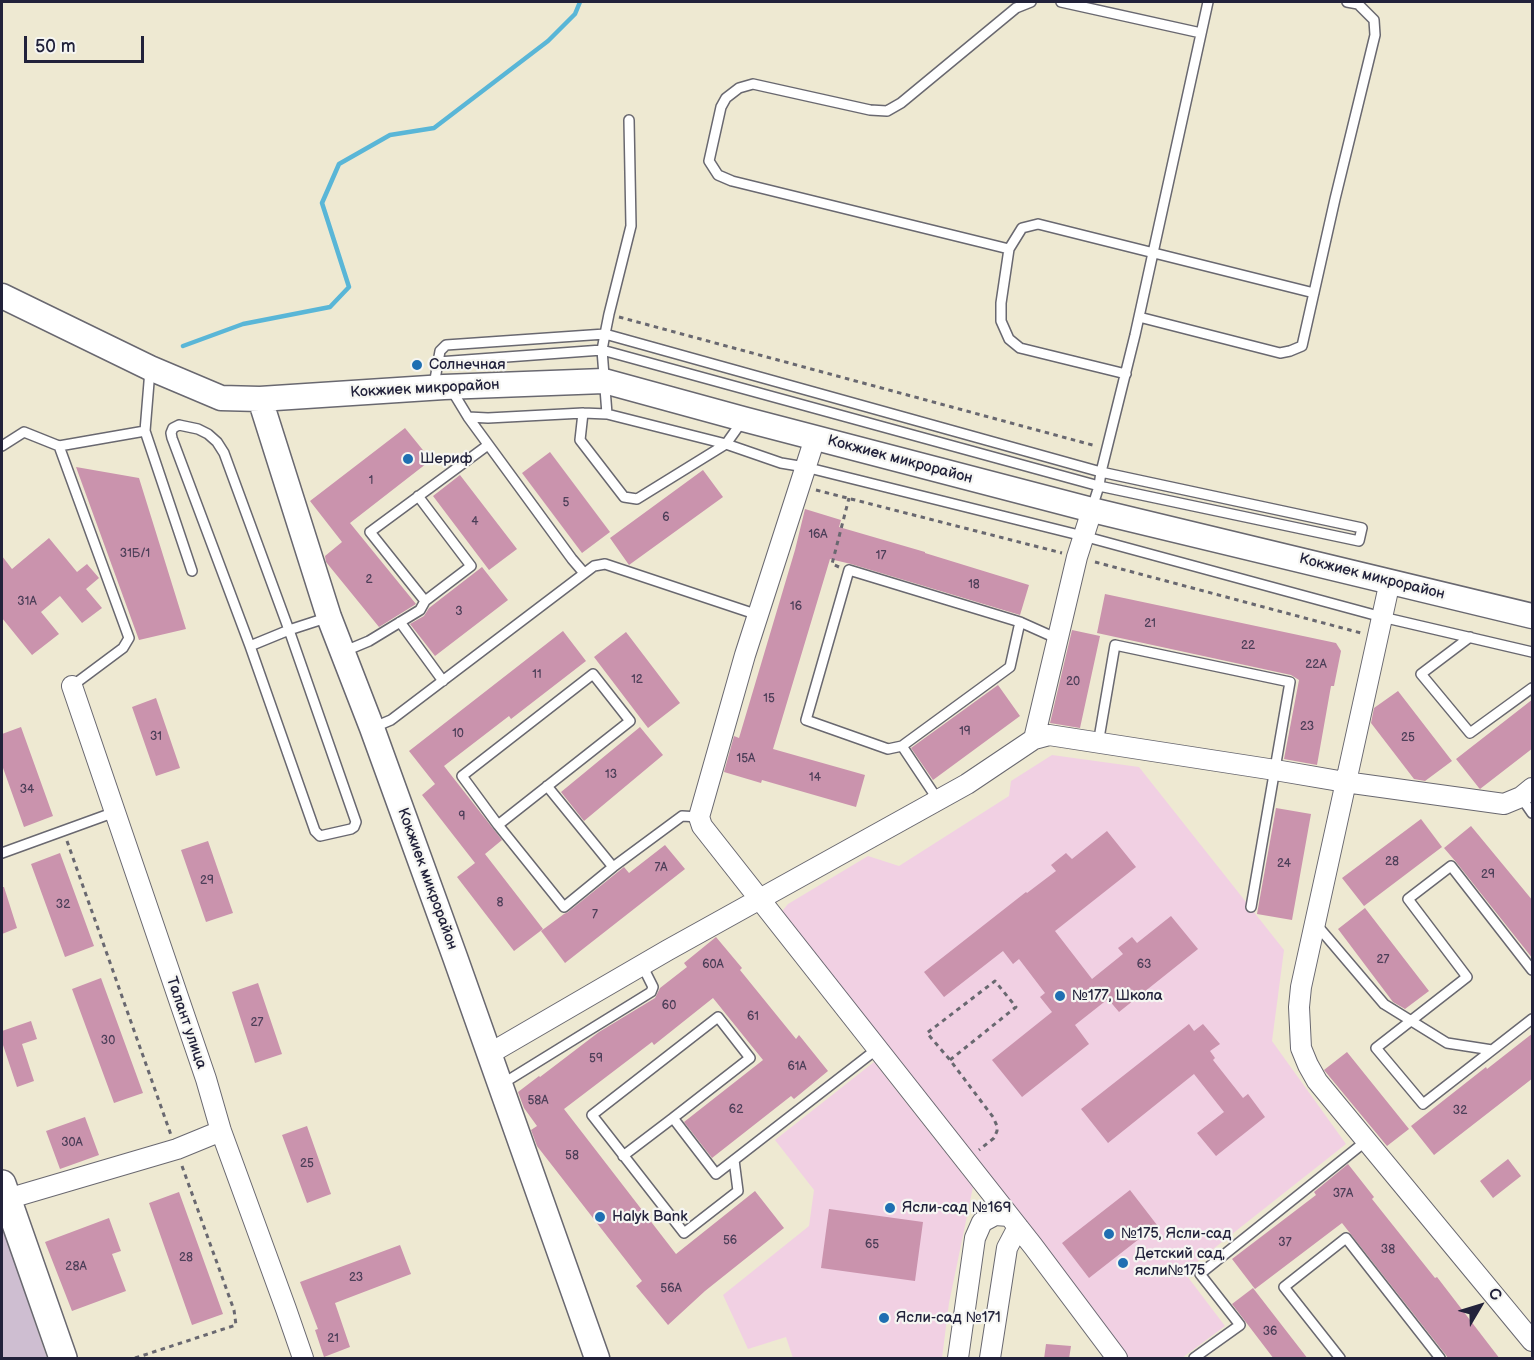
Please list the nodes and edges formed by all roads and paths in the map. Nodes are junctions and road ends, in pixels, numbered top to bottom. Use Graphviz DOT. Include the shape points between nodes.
graph roads {
  1 [pos="1031,2"];
  2 [pos="1060,2"];
  3 [pos="1208,2"];
  4 [pos="1347,2"];
  5 [pos="1201,33"];
  6 [pos="629,120"];
  7 [pos="1009,249"];
  8 [pos="1153,253"];
  9 [pos="1314,293"];
  10 [pos="2,296"];
  11 [pos="609,314"];
  12 [pos="1139,317"];
  13 [pos="604,334"];
  14 [pos="602,350"];
  15 [pos="438,362"];
  16 [pos="150,368"];
  17 [pos="1126,374"];
  18 [pos="604,381"];
  19 [pos="441,387"];
  20 [pos="260,399"];
  21 [pos="583,413"];
  22 [pos="607,414"];
  23 [pos="468,417"];
  24 [pos="743,419"];
  25 [pos="145,431"];
  26 [pos="815,438"];
  27 [pos="726,444"];
  28 [pos="488,445"];
  29 [pos="2,446"];
  30 [pos="59,446"];
  31 [pos="1107,449"];
  32 [pos="806,467"];
  33 [pos="1101,472"];
  34 [pos="1099,486"];
  35 [pos="418,496"];
  36 [pos="849,498"];
  37 [pos="1092,510"];
  38 [pos="1083,536"];
  39 [pos="849,570"];
  40 [pos="192,571"];
  41 [pos="585,573"];
  42 [pos="1390,581"];
  43 [pos="425,601"];
  44 [pos="758,615"];
  45 [pos="1533,616"];
  46 [pos="328,617"];
  47 [pos="1382,617"];
  48 [pos="400,622"];
  49 [pos="1020,622"];
  50 [pos="289,630"];
  51 [pos="1470,637"];
  52 [pos="1058,639"];
  53 [pos="250,646"];
  54 [pos="343,652"];
  55 [pos="1533,652"];
  56 [pos="442,681"];
  57 [pos="72,686"];
  58 [pos="1533,688"];
  59 [pos="372,728"];
  60 [pos="1034,740"];
  61 [pos="1098,744"];
  62 [pos="902,746"];
  63 [pos="1275,770"];
  64 [pos="1346,782"];
  65 [pos="547,786"];
  66 [pos="1527,792"];
  67 [pos="938,800"];
  68 [pos="116,812"];
  69 [pos="1533,813"];
  70 [pos="699,817"];
  71 [pos="498,825"];
  72 [pos="64,831"];
  73 [pos="2,853"];
  74 [pos="613,867"];
  75 [pos="760,899"];
  76 [pos="1251,907"];
  77 [pos="1315,923"];
  78 [pos="642,965"];
  79 [pos="1533,970"];
  80 [pos="1533,1019"];
  81 [pos="1412,1021"];
  82 [pos="877,1048"];
  83 [pos="1492,1050"];
  84 [pos="489,1054"];
  85 [pos="950,1060"];
  86 [pos="500,1085"];
  87 [pos="673,1118"];
  88 [pos="221,1131"];
  89 [pos="1366,1141"];
  90 [pos="177,1149"];
  91 [pos="623,1155"];
  92 [pos="734,1160"];
  93 [pos="966,1161"];
  94 [pos="4,1191"];
  95 [pos="1013,1222"];
  96 [pos="1533,1341"];
  97 [pos="63,1359"];
  98 [pos="135,1359"];
  99 [pos="303,1359"];
  100 [pos="597,1359"];
  101 [pos="958,1359"];
  102 [pos="990,1359"];
  103 [pos="1117,1359"];
  104 [pos="1194,1359"];
  105 [pos="1340,1359"];
  106 [pos="1440,1359"];
  1 -- 7 [label="lane" via="1016,8 887,111 753,84 739,88 726,98 722,107 710,161 718,175 732,181"];
  2 -- 5 [label="lane"];
  3 -- 5 [label="lane"];
  4 -- 9 [label="lane" via="1358,4 1374,20 1375,35"];
  5 -- 8 [label="lane"];
  6 -- 11 [label="lane" via="631,226"];
  7 -- 8 [label="lane" via="1022,228 1038,224"];
  7 -- 17 [label="lane" via="1001,303 1001,321 1009,339 1020,348"];
  8 -- 9 [label="lane"];
  8 -- 12 [label="lane"];
  9 -- 12 [label="lane" via="1302,346 1280,353"];
  10 -- 16 [label="street, Кокжиек микрорайон"];
  11 -- 13 [label="lane"];
  11 -- 31 [label="path"];
  12 -- 17 [label="lane"];
  13 -- 14 [label="lane"];
  13 -- 15 [label="lane" via="446,345"];
  13 -- 33 [label="lane"];
  14 -- 15 [label="lane"];
  14 -- 18 [label="lane"];
  14 -- 34 [label="lane"];
  15 -- 19 [label="lane"];
  16 -- 20 [label="street, Кокжиек микрорайон" via="221,398"];
  16 -- 25 [label="lane"];
  17 -- 31 [label="lane"];
  18 -- 19 [label="street, Кокжиек микрорайон"];
  18 -- 22 [label="lane"];
  18 -- 24 [label="street, Кокжиек микрорайон"];
  19 -- 20 [label="street, Кокжиек микрорайон"];
  19 -- 23 [label="lane"];
  20 -- 46 [label="street, Кокжиек микрорайон"];
  21 -- 22 [label="lane"];
  21 -- 23 [label="lane"];
  21 -- 27 [label="lane" via="580,440 624,497 637,499"];
  22 -- 27 [label="lane"];
  23 -- 28 [label="lane"];
  24 -- 26 [label="street, Кокжиек микрорайон"];
  24 -- 27 [label="lane"];
  25 -- 30 [label="lane"];
  25 -- 40 [label="lane"];
  26 -- 32 [label="street"];
  26 -- 37 [label="street, Кокжиек микрорайон"];
  27 -- 32 [label="lane" via="781,463"];
  28 -- 35 [label="lane"];
  28 -- 41 [label="lane"];
  29 -- 30 [label="lane" via="24,432"];
  30 -- 57 [label="lane" via="129,638 123,648"];
  31 -- 33 [label="lane"];
  32 -- 38 [label="lane"];
  32 -- 44 [label="street"];
  33 -- 34 [label="lane"];
  33 -- 34 [label="lane" via="1362,528 1359,541"];
  34 -- 37 [label="lane"];
  35 -- 43 [label="lane" via="471,566"];
  35 -- 43 [label="lane" via="370,532"];
  36 -- 39 [label="path" via="832,564"];
  37 -- 38 [label="street"];
  37 -- 42 [label="street, Кокжиек микрорайон"];
  38 -- 47 [label="lane"];
  38 -- 52 [label="street"];
  39 -- 49 [label="lane"];
  39 -- 62 [label="lane" via="806,720 888,748"];
  41 -- 44 [label="lane" via="605,564"];
  41 -- 56 [label="lane"];
  42 -- 45 [label="street, Кокжиек микрорайон"];
  42 -- 47 [label="street"];
  43 -- 48 [label="lane" via="420,610"];
  44 -- 70 [label="street"];
  46 -- 50 [label="lane"];
  46 -- 54 [label="street, Кокжиек микрорайон"];
  47 -- 51 [label="lane"];
  47 -- 64 [label="street"];
  48 -- 54 [label="lane"];
  48 -- 56 [label="lane"];
  49 -- 52 [label="lane"];
  49 -- 62 [label="lane" via="1010,667"];
  50 -- 53 [label="lane"];
  50 -- 53 [label="lane" via="356,822 351,829 320,836 315,831"];
  50 -- 53 [label="lane" via="224,453 208,434 176,426 172,438"];
  51 -- 55 [label="lane"];
  51 -- 58 [label="lane" via="1421,674 1470,733"];
  52 -- 60 [label="street"];
  54 -- 59 [label="street, Кокжиек микрорайон"];
  56 -- 59 [label="lane" via="391,720"];
  57 -- 68 [label="street, Талант улица"];
  59 -- 84 [label="street, Кокжиек микрорайон"];
  60 -- 61 [label="street" via="1049,735"];
  60 -- 67 [label="street"];
  61 -- 63 [label="street"];
  61 -- 63 [label="lane" via="1115,645 1290,682"];
  62 -- 67 [label="lane"];
  63 -- 64 [label="street"];
  63 -- 76 [label="lane"];
  64 -- 66 [label="street" via="1504,804"];
  64 -- 77 [label="street"];
  65 -- 71 [label="lane"];
  65 -- 71 [label="lane" via="630,722 593,674 462,776"];
  65 -- 74 [label="lane"];
  66 -- 69 [label="lane"];
  67 -- 75 [label="street"];
  68 -- 72 [label="lane"];
  68 -- 88 [label="street, Талант улица"];
  70 -- 74 [label="lane" via="682,816"];
  70 -- 75 [label="street"];
  71 -- 74 [label="lane" via="564,907"];
  72 -- 73 [label="lane"];
  72 -- 90 [label="path"];
  75 -- 78 [label="street"];
  75 -- 82 [label="street"];
  77 -- 81 [label="lane" via="1384,1004"];
  77 -- 89 [label="street" via="1301,987 1301,1048 1317,1081"];
  78 -- 84 [label="street"];
  78 -- 86 [label="lane" via="653,987 651,992"];
  79 -- 81 [label="lane" via="1451,866 1408,899 1467,977"];
  80 -- 83 [label="lane"];
  81 -- 83 [label="lane" via="1447,1043"];
  81 -- 83 [label="lane" via="1376,1048 1423,1104"];
  82 -- 92 [label="lane"];
  82 -- 93 [label="street"];
  84 -- 86 [label="street, Кокжиек микрорайон"];
  85 -- 85 [label="path" via="1016,1006 995,981 927,1033"];
  85 -- 93 [label="path" via="997,1126 994,1138"];
  86 -- 100 [label="street, Кокжиек микрорайон"];
  87 -- 91 [label="lane"];
  87 -- 91 [label="lane" via="750,1058 718,1017 592,1115"];
  87 -- 92 [label="lane" via="716,1174"];
  88 -- 90 [label="street"];
  88 -- 99 [label="street, Талант улица"];
  89 -- 96 [label="street"];
  89 -- 104 [label="lane" via="1200,1274 1240,1325"];
  90 -- 94 [label="street"];
  90 -- 98 [label="path" via="236,1324"];
  91 -- 92 [label="lane" via="684,1233 738,1191"];
  93 -- 95 [label="street"];
  94 -- 97 [label="main road"];
  95 -- 101 [label="street" via="995,1215 982,1222 975,1238"];
  95 -- 102 [label="street"];
  95 -- 103 [label="street"];
  105 -- 106 [label="lane" via="1284,1287 1346,1238"];
}
